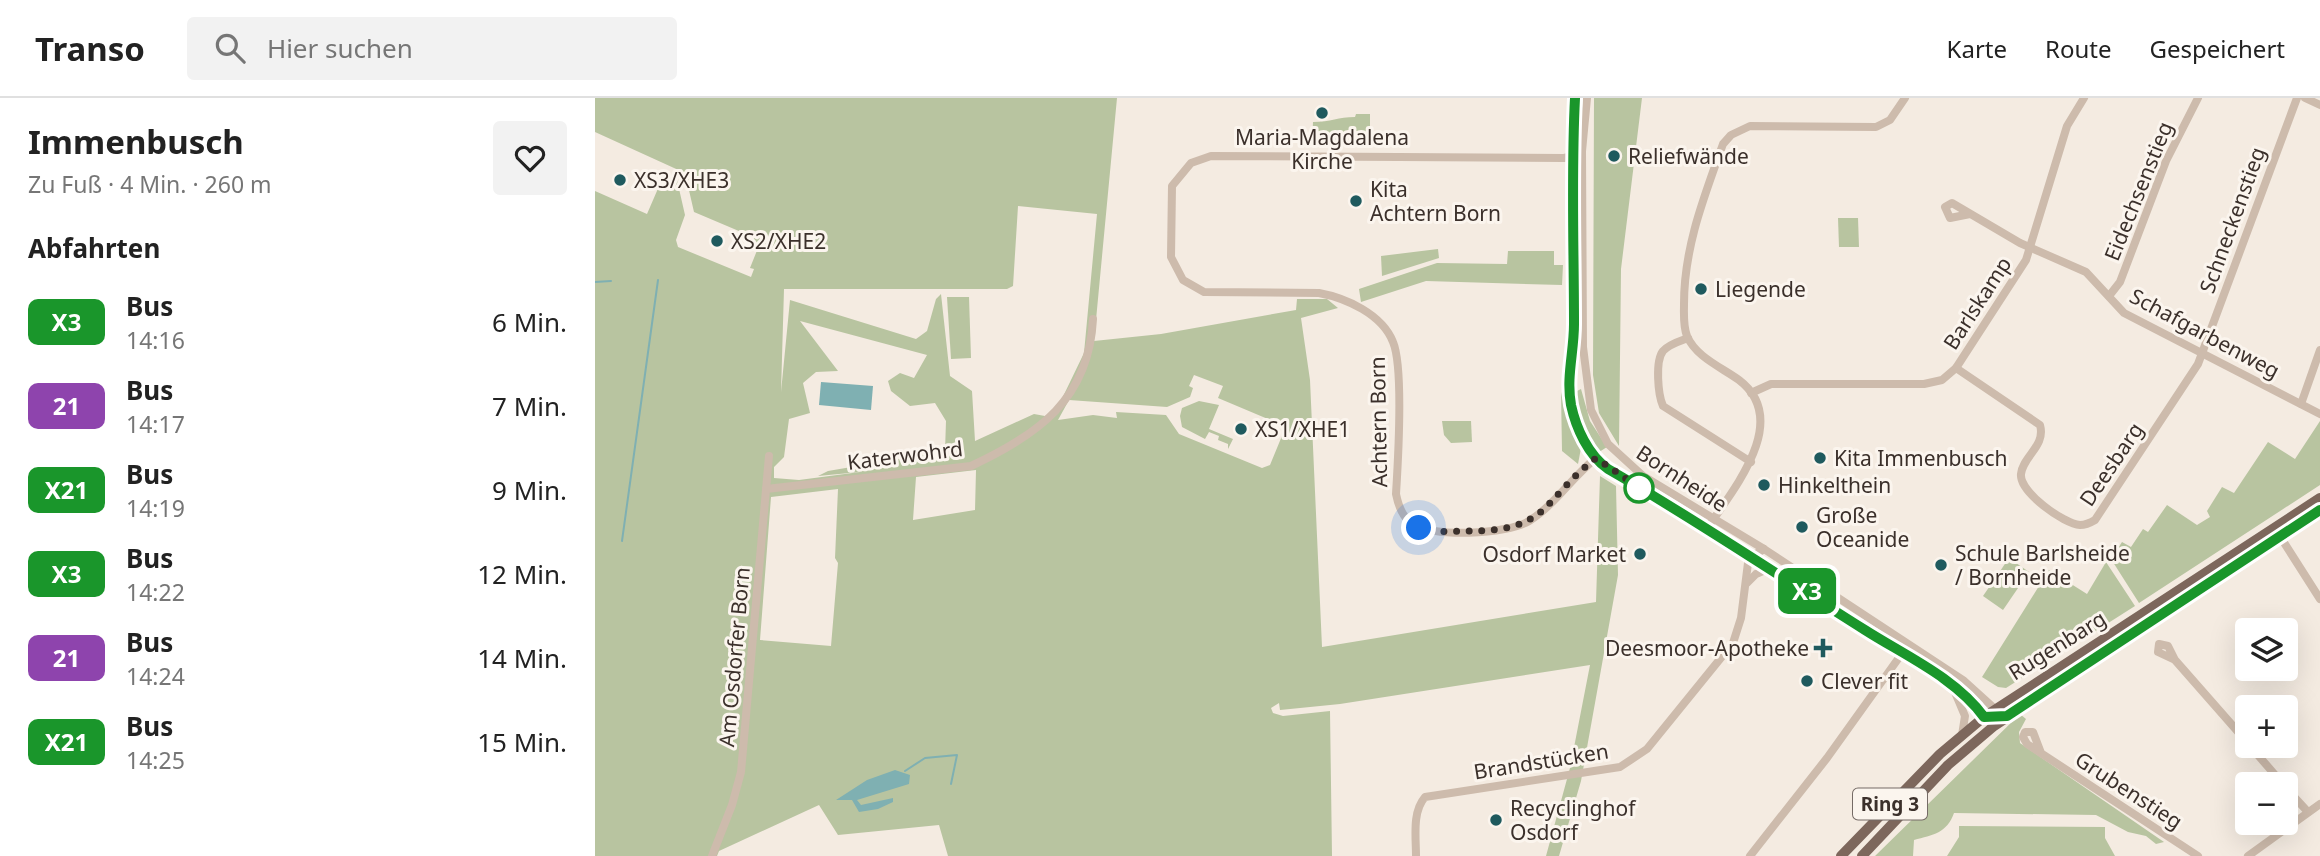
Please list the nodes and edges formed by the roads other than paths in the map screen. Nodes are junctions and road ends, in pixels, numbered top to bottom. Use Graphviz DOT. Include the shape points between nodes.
graph roads {
  1 [pos="1575,98"];
  2 [pos="1587,98"];
  3 [pos="1905,98"];
  4 [pos="2084,98"];
  5 [pos="2198,98"];
  6 [pos="2297,98"];
  7 [pos="2305,98"];
  8 [pos="2320,105"];
  9 [pos="1582,154"];
  10 [pos="1573,158"];
  11 [pos="1583,201"];
  12 [pos="1970,214"];
  13 [pos="2031,247"];
  14 [pos="2109,296"];
  15 [pos="1093,319"];
  16 [pos="1688,338"];
  17 [pos="2320,349"];
  18 [pos="2202,354"];
  19 [pos="1957,368"];
  20 [pos="1569,387"];
  21 [pos="1588,387"];
  22 [pos="1751,393"];
  23 [pos="2301,404"];
  24 [pos="2320,414"];
  25 [pos="769,456"];
  26 [pos="1596,458"];
  27 [pos="1751,462"];
  28 [pos="766,489"];
  29 [pos="2320,498"];
  30 [pos="2320,510"];
  31 [pos="1713,520"];
  32 [pos="1706,530"];
  33 [pos="2283,534"];
  34 [pos="1764,549"];
  35 [pos="1751,557"];
  36 [pos="1770,568"];
  37 [pos="1747,583"];
  38 [pos="2320,599"];
  39 [pos="1905,650"];
  40 [pos="2175,660"];
  41 [pos="1953,688"];
  42 [pos="1991,715"];
  43 [pos="2007,716"];
  44 [pos="2235,729"];
  45 [pos="1962,735"];
  46 [pos="1980,737"];
  47 [pos="2041,753"];
  48 [pos="2260,758"];
  49 [pos="2273,772"];
  50 [pos="2298,801"];
  51 [pos="2320,804"];
  52 [pos="2308,812"];
  53 [pos="712,856"];
  54 [pos="1416,856"];
  55 [pos="1750,856"];
  56 [pos="1841,856"];
  57 [pos="1862,856"];
  58 [pos="2198,856"];
  59 [pos="2248,856"];
  1 -- 10 [label="street, Bornheide"];
  2 -- 9 [label="street, Bornheide"];
  3 -- 16 [label="street" via="1890,120 1876,127 1750,126 1731,135 1723,144 1687,253 1684,326"];
  4 -- 13 [label="street, Barlskamp" via="2067,125"];
  5 -- 14 [label="street, Eidechsenstieg" via="2166,161 2120,282"];
  6 -- 18 [label="street, Schneckenstieg"];
  7 -- 8 [label="street"];
  9 -- 10 [label="street"];
  9 -- 11 [label="street, Bornheide"];
  10 -- 11 [label="street"];
  10 -- 20 [label="street, Bornheide" via="1574,333"];
  10 -- 26 [label="street, Achtern Born" via="1211,156 1191,163 1172,186 1171,257 1183,280 1204,292 1337,296 1359,306 1384,329 1397,359 1396,494 1403,514 1419,528 1500,531 1520,526"];
  11 -- 21 [label="street, Bornheide" via="1583,335"];
  12 -- 13 [label="street, Schafgarbenweg"];
  13 -- 14 [label="street, Schafgarbenweg" via="2086,272"];
  13 -- 19 [label="street, Barlskamp"];
  14 -- 18 [label="street, Schafgarbenweg" via="2124,313"];
  15 -- 28 [label="street, Katerwohrd" via="1091,347 1061,409 993,456 971,466"];
  16 -- 22 [label="street" via="1699,353"];
  16 -- 27 [label="street" via="1661,354 1663,406"];
  17 -- 23 [label="street"];
  18 -- 19 [label="street, Deesbarg" via="2098,517 2083,525 2069,521 2022,487 2022,468 2041,439 2038,422"];
  18 -- 23 [label="street, Schafgarbenweg"];
  19 -- 22 [label="street, Barlskamp" via="1930,383 1771,384"];
  20 -- 21 [label="street" via="1581,382"];
  20 -- 26 [label="street, Bornheide" via="1574,415"];
  21 -- 31 [label="street, Bornheide" via="1595,423 1616,454"];
  22 -- 27 [label="street" via="1759,419"];
  23 -- 24 [label="street, Schafgarbenweg"];
  25 -- 28 [label="street, Am Osdorfer Born"];
  26 -- 32 [label="street, Bornheide"];
  27 -- 31 [label="street"];
  28 -- 53 [label="street, Am Osdorfer Born" via="741,772"];
  29 -- 42 [label="main road, Rugenbarg / Ring 3"];
  30 -- 33 [label="main road, Rugenbarg / Ring 3"];
  31 -- 32 [label="street"];
  31 -- 34 [label="street, Bornheide"];
  32 -- 35 [label="street, Bornheide"];
  33 -- 38 [label="street"];
  33 -- 43 [label="main road, Rugenbarg / Ring 3"];
  34 -- 35 [label="street"];
  34 -- 39 [label="street, Bornheide"];
  35 -- 36 [label="street, Bornheide"];
  35 -- 37 [label="street, Brandstücken"];
  36 -- 37 [label="street"];
  36 -- 39 [label="street, Bornheide"];
  37 -- 54 [label="street, Brandstücken" via="1733,643 1647,749 1620,767 1425,797 1416,814"];
  39 -- 41 [label="street, Bornheide"];
  39 -- 42 [label="street, Bornheide" via="1972,687"];
  39 -- 55 [label="street"];
  40 -- 44 [label="street"];
  41 -- 42 [label="street, Bornheide"];
  41 -- 45 [label="street" via="1965,716"];
  42 -- 43 [label="main road"];
  42 -- 45 [label="main road, Rugenbarg / Ring 3"];
  42 -- 46 [label="main road"];
  43 -- 46 [label="main road, Rugenbarg / Ring 3"];
  45 -- 56 [label="main road, Rugenbarg / Ring 3"];
  46 -- 57 [label="main road, Rugenbarg / Ring 3"];
  47 -- 58 [label="street, Grubenstieg"];
  48 -- 49 [label="street"];
  50 -- 52 [label="street"];
  51 -- 52 [label="street"];
  52 -- 59 [label="street"];
}
